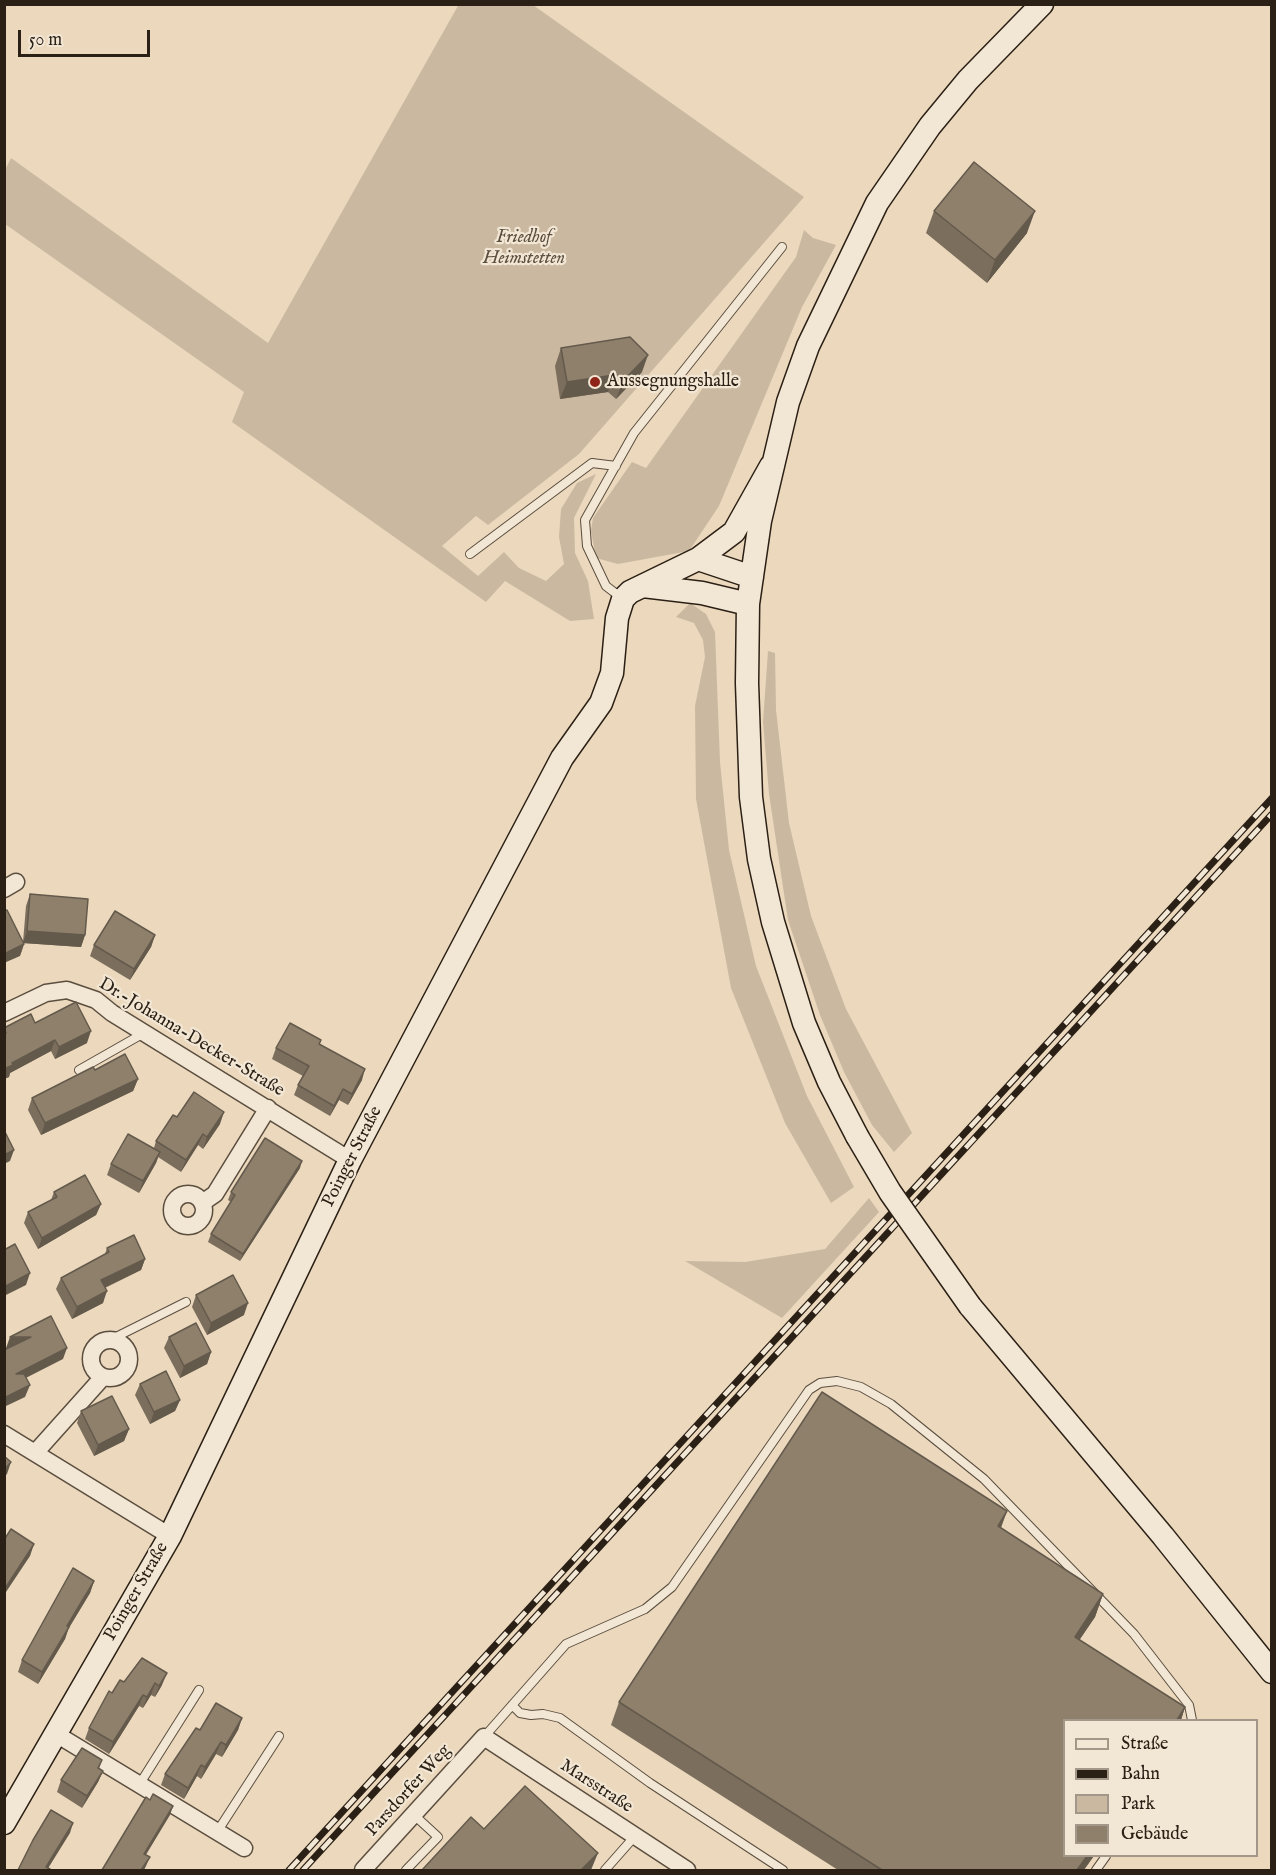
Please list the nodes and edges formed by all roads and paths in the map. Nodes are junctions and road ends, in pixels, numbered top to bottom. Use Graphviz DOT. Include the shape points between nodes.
graph roads {
  1 [pos="1042,4"];
  2 [pos="782,247"];
  3 [pos="616,466"];
  4 [pos="771,466"];
  5 [pos="470,554"];
  6 [pos="698,559"];
  7 [pos="752,577"];
  8 [pos="643,586"];
  9 [pos="623,599"];
  10 [pos="748,604"];
  11 [pos="4,1013"];
  12 [pos="144,1033"];
  13 [pos="79,1070"];
  14 [pos="268,1108"];
  15 [pos="350,1160"];
  16 [pos="202,1203"];
  17 [pos="186,1302"];
  18 [pos="110,1340"];
  19 [pos="103,1377"];
  20 [pos="4,1434"];
  21 [pos="35,1453"];
  22 [pos="170,1536"];
  23 [pos="1272,1672"];
  24 [pos="199,1690"];
  25 [pos="512,1705"];
  26 [pos="1192,1719"];
  27 [pos="56,1734"];
  28 [pos="279,1736"];
  29 [pos="484,1737"];
  30 [pos="139,1785"];
  31 [pos="413,1814"];
  32 [pos="4,1823"];
  33 [pos="217,1832"];
  34 [pos="635,1836"];
  35 [pos="244,1848"];
  36 [pos="1105,1857"];
  37 [pos="363,1870"];
  38 [pos="406,1870"];
  39 [pos="604,1870"];
  40 [pos="687,1870"];
  41 [pos="783,1870"];
  42 [pos="1096,1870"];
  1 -- 4 [label="street" via="968,80 930,126 877,203 808,346"];
  2 -- 3 [label="lane" via="634,433"];
  3 -- 5 [label="lane" via="592,463"];
  3 -- 9 [label="lane" via="585,520 587,546 606,586"];
  4 -- 6 [label="street" via="735,532"];
  4 -- 7 [label="street"];
  6 -- 7 [label="street"];
  6 -- 8 [label="street"];
  7 -- 10 [label="street"];
  8 -- 9 [label="street"];
  8 -- 10 [label="street" via="702,593"];
  9 -- 15 [label="street, Poinger Straße" via="617,618 612,673 601,703 562,758"];
  10 -- 23 [label="street, bridge" via="747,734 759,859 804,1023 829,1082 897,1202 970,1306"];
  11 -- 12 [label="street, Dr.-Johanna-Decker-Straße" via="46,993 67,990 96,1000"];
  12 -- 13 [label="lane"];
  12 -- 14 [label="street, Dr.-Johanna-Decker-Straße"];
  14 -- 15 [label="street, Dr.-Johanna-Decker-Straße"];
  14 -- 16 [label="street" via="215,1194"];
  15 -- 22 [label="street, Poinger Straße"];
  17 -- 18 [label="lane"];
  18 -- 19 [label="street" via="99,1344 92,1353 92,1365"];
  18 -- 19 [label="street" via="126,1349 128,1362 116,1377"];
  19 -- 21 [label="street"];
  20 -- 21 [label="street"];
  21 -- 22 [label="street"];
  22 -- 27 [label="street, Poinger Straße"];
  24 -- 30 [label="lane"];
  25 -- 26 [label="lane" via="566,1644 645,1609 672,1587 809,1390 820,1383 837,1381 861,1387 891,1404 984,1479 1134,1634 1189,1706"];
  25 -- 29 [label="lane"];
  25 -- 41 [label="lane" via="520,1713 560,1718 650,1783"];
  27 -- 30 [label="street"];
  27 -- 32 [label="street, Poinger Straße"];
  28 -- 33 [label="lane"];
  29 -- 31 [label="street, Parsdorfer Weg"];
  29 -- 34 [label="street, Marsstraße"];
  30 -- 33 [label="street"];
  31 -- 37 [label="street, Parsdorfer Weg"];
  31 -- 38 [label="lane" via="438,1837"];
  33 -- 35 [label="street"];
  34 -- 39 [label="lane"];
  34 -- 40 [label="street, Marsstraße"];
  36 -- 42 [label="lane"];
}
